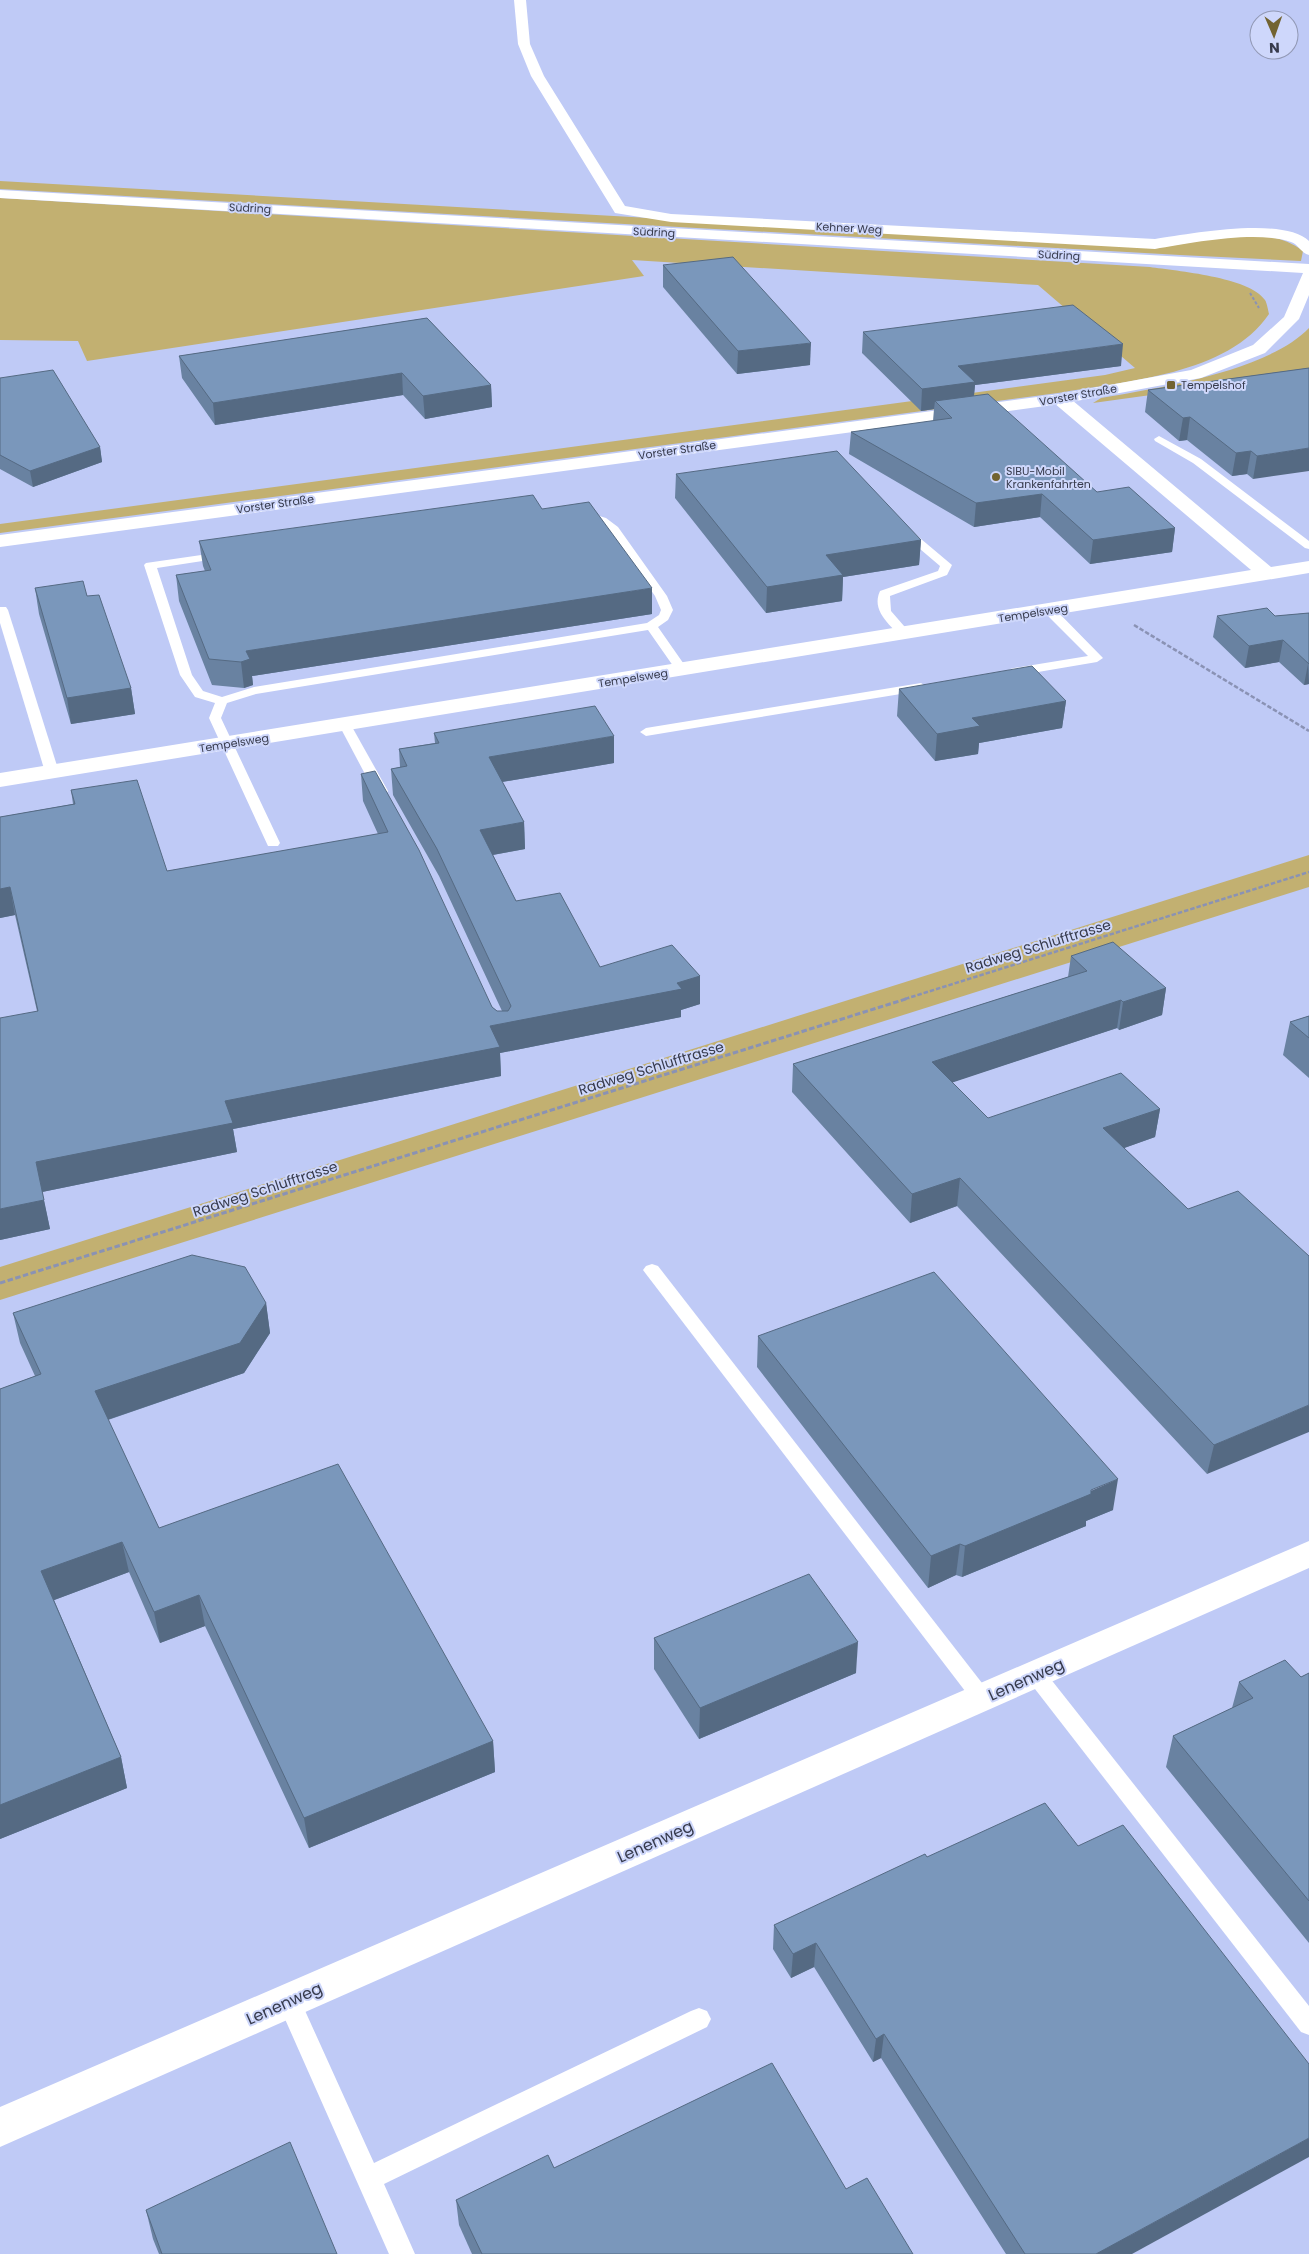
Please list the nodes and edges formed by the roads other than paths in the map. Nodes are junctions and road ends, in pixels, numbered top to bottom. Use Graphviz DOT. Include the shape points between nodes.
graph roads {
  1 [pos="520,0"];
  2 [pos="0,194"];
  3 [pos="1309,250"];
  4 [pos="1309,270"];
  5 [pos="1309,276"];
  6 [pos="1060,399"];
  7 [pos="1159,440"];
  8 [pos="574,513"];
  9 [pos="900,525"];
  10 [pos="0,541"];
  11 [pos="1309,546"];
  12 [pos="237,554"];
  13 [pos="1308,568"];
  14 [pos="1266,574"];
  15 [pos="2,610"];
  16 [pos="1049,610"];
  17 [pos="651,626"];
  18 [pos="905,634"];
  19 [pos="682,670"];
  20 [pos="999,674"];
  21 [pos="930,686"];
  22 [pos="222,701"];
  23 [pos="345,726"];
  24 [pos="646,732"];
  25 [pos="229,744"];
  26 [pos="52,772"];
  27 [pos="0,780"];
  28 [pos="388,802"];
  29 [pos="273,843"];
  30 [pos="652,1270"];
  31 [pos="1309,1554"];
  32 [pos="1035,1674"];
  33 [pos="982,1698"];
  34 [pos="289,2001"];
  35 [pos="699,2019"];
  36 [pos="1309,2024"];
  37 [pos="0,2127"];
  38 [pos="368,2179"];
  39 [pos="402,2254"];
  1 -- 3 [label="street, Kehner Weg" via="526,50 550,98 620,210 672,218 1155,244 1231,233 1271,234 1297,238"];
  2 -- 4 [label="street, Südring"];
  5 -- 6 [label="street, Vorster Straße" via="1291,319 1259,349 1195,374"];
  6 -- 10 [label="street, Vorster Straße"];
  6 -- 14 [label="street"];
  7 -- 11 [label="lane" via="1197,460"];
  8 -- 17 [label="lane" via="602,520 614,530 661,596 667,610 664,617"];
  9 -- 18 [label="lane" via="946,565 943,573 884,594 885,612"];
  12 -- 22 [label="lane" via="150,565 186,675 199,694"];
  13 -- 14 [label="street, Tempelsweg"];
  14 -- 16 [label="street, Tempelsweg"];
  15 -- 26 [label="lane"];
  16 -- 18 [label="street, Tempelsweg"];
  16 -- 20 [label="lane" via="1097,658"];
  17 -- 19 [label="lane"];
  17 -- 22 [label="lane" via="254,691"];
  18 -- 19 [label="street, Tempelsweg"];
  19 -- 23 [label="street, Tempelsweg"];
  21 -- 24 [label="lane"];
  22 -- 25 [label="lane" via="215,718"];
  23 -- 25 [label="street, Tempelsweg"];
  23 -- 28 [label="lane"];
  25 -- 26 [label="street, Tempelsweg"];
  25 -- 29 [label="lane"];
  26 -- 27 [label="street, Tempelsweg"];
  30 -- 33 [label="lane"];
  31 -- 32 [label="street, Lenenweg"];
  32 -- 33 [label="street, Lenenweg"];
  32 -- 36 [label="lane"];
  33 -- 34 [label="street, Lenenweg"];
  34 -- 37 [label="street, Lenenweg"];
  34 -- 38 [label="lane"];
  35 -- 38 [label="lane"];
  38 -- 39 [label="lane"];
}
